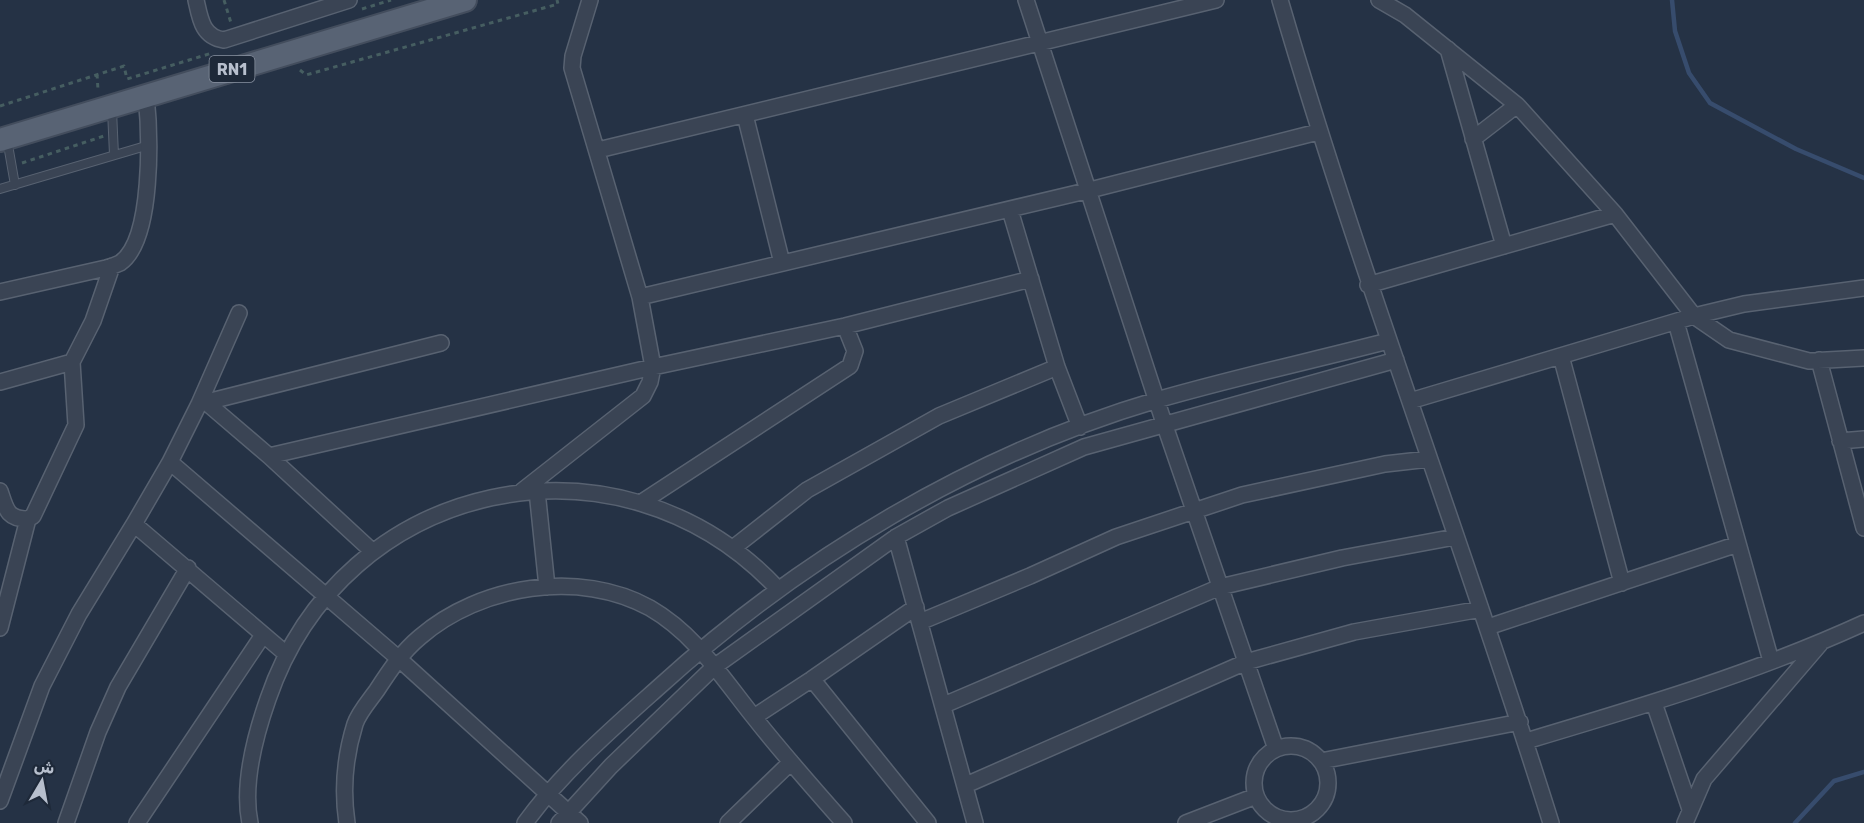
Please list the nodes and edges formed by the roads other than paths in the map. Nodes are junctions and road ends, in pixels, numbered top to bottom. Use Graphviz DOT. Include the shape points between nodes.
graph roads {
  1 [pos="196,0"];
  2 [pos="465,0"];
  3 [pos="590,0"];
  4 [pos="1026,0"];
  5 [pos="1216,0"];
  6 [pos="1280,0"];
  7 [pos="1379,0"];
  8 [pos="351,6"];
  9 [pos="1039,43"];
  10 [pos="1448,49"];
  11 [pos="146,95"];
  12 [pos="112,105"];
  13 [pos="1517,105"];
  14 [pos="745,115"];
  15 [pos="1318,132"];
  16 [pos="4,139"];
  17 [pos="1473,139"];
  18 [pos="150,145"];
  19 [pos="598,150"];
  20 [pos="114,155"];
  21 [pos="15,185"];
  22 [pos="0,189"];
  23 [pos="1090,190"];
  24 [pos="1010,210"];
  25 [pos="1615,214"];
  26 [pos="1504,246"];
  27 [pos="782,263"];
  28 [pos="112,266"];
  29 [pos="1031,279"];
  30 [pos="1368,285"];
  31 [pos="1864,288"];
  32 [pos="0,292"];
  33 [pos="640,297"];
  34 [pos="239,313"];
  35 [pos="1694,316"];
  36 [pos="1676,322"];
  37 [pos="845,327"];
  38 [pos="1388,341"];
  39 [pos="441,343"];
  40 [pos="1561,356"];
  41 [pos="1864,358"];
  42 [pos="1396,360"];
  43 [pos="1819,360"];
  44 [pos="72,362"];
  45 [pos="653,367"];
  46 [pos="1057,367"];
  47 [pos="0,382"];
  48 [pos="1157,400"];
  49 [pos="1410,401"];
  50 [pos="203,404"];
  51 [pos="1164,423"];
  52 [pos="1080,427"];
  53 [pos="1864,439"];
  54 [pos="1840,441"];
  55 [pos="269,456"];
  56 [pos="1429,459"];
  57 [pos="170,462"];
  58 [pos="0,491"];
  59 [pos="530,491"];
  60 [pos="642,502"];
  61 [pos="1194,511"];
  62 [pos="28,519"];
  63 [pos="134,524"];
  64 [pos="1864,528"];
  65 [pos="896,537"];
  66 [pos="1455,537"];
  67 [pos="1738,544"];
  68 [pos="733,548"];
  69 [pos="372,551"];
  70 [pos="188,568"];
  71 [pos="1622,583"];
  72 [pos="547,587"];
  73 [pos="1220,587"];
  74 [pos="778,589"];
  75 [pos="325,598"];
  76 [pos="1481,609"];
  77 [pos="918,615"];
  78 [pos="1864,623"];
  79 [pos="1488,627"];
  80 [pos="0,628"];
  81 [pos="263,635"];
  82 [pos="1822,642"];
  83 [pos="700,649"];
  84 [pos="285,653"];
  85 [pos="398,658"];
  86 [pos="1246,662"];
  87 [pos="1771,662"];
  88 [pos="714,667"];
  89 [pos="812,679"];
  90 [pos="1654,703"];
  91 [pos="944,705"];
  92 [pos="754,717"];
  93 [pos="1520,722"];
  94 [pos="1526,741"];
  95 [pos="1276,749"];
  96 [pos="1321,761"];
  97 [pos="791,762"];
  98 [pos="966,785"];
  99 [pos="548,795"];
  100 [pos="1256,796"];
  101 [pos="0,801"];
  102 [pos="248,816"];
  103 [pos="1687,816"];
  104 [pos="563,818"];
  105 [pos="1304,821"];
  106 [pos="66,823"];
  107 [pos="137,823"];
  108 [pos="238,823"];
  109 [pos="347,823"];
  110 [pos="525,823"];
  111 [pos="580,823"];
  112 [pos="728,823"];
  113 [pos="844,823"];
  114 [pos="928,823"];
  115 [pos="975,823"];
  116 [pos="1186,823"];
  117 [pos="1551,823"];
  1 -- 8 [label="street" via="207,32 224,40"];
  2 -- 11 [label="main road, RN1"];
  3 -- 19 [label="street" via="572,68"];
  4 -- 9 [label="street"];
  5 -- 9 [label="street"];
  6 -- 15 [label="street"];
  7 -- 10 [label="street"];
  9 -- 14 [label="street"];
  9 -- 23 [label="street"];
  10 -- 13 [label="street"];
  10 -- 17 [label="street"];
  11 -- 12 [label="main road, RN1"];
  11 -- 18 [label="street"];
  12 -- 16 [label="main road, RN1"];
  12 -- 20 [label="lane"];
  13 -- 17 [label="street"];
  13 -- 25 [label="street"];
  14 -- 19 [label="street"];
  14 -- 27 [label="street"];
  15 -- 23 [label="street"];
  15 -- 30 [label="street"];
  16 -- 21 [label="lane"];
  17 -- 26 [label="street"];
  18 -- 20 [label="lane"];
  18 -- 28 [label="street" via="147,194 136,236 120,263"];
  19 -- 33 [label="street"];
  20 -- 21 [label="lane"];
  21 -- 22 [label="lane"];
  23 -- 24 [label="street"];
  23 -- 48 [label="street"];
  24 -- 27 [label="street"];
  24 -- 29 [label="street"];
  25 -- 26 [label="street"];
  25 -- 35 [label="street"];
  26 -- 30 [label="street"];
  27 -- 33 [label="street"];
  28 -- 32 [label="street"];
  28 -- 44 [label="street" via="93,321"];
  29 -- 37 [label="street"];
  29 -- 46 [label="street"];
  30 -- 38 [label="street"];
  31 -- 35 [label="street" via="1744,304"];
  33 -- 45 [label="street"];
  34 -- 50 [label="street"];
  35 -- 36 [label="street"];
  35 -- 43 [label="street" via="1729,339 1809,361"];
  36 -- 40 [label="street"];
  36 -- 67 [label="street"];
  37 -- 45 [label="street"];
  37 -- 60 [label="street" via="855,351 850,366"];
  38 -- 42 [label="street"];
  38 -- 48 [label="street"];
  39 -- 50 [label="street"];
  40 -- 49 [label="street"];
  40 -- 71 [label="street"];
  41 -- 43 [label="street"];
  42 -- 49 [label="street"];
  42 -- 51 [label="street"];
  43 -- 54 [label="street"];
  44 -- 47 [label="street"];
  44 -- 62 [label="street" via="76,425"];
  45 -- 55 [label="street"];
  45 -- 59 [label="street" via="643,396"];
  46 -- 52 [label="street"];
  46 -- 68 [label="street" via="939,416 827,478"];
  48 -- 51 [label="street"];
  48 -- 52 [label="street"];
  49 -- 56 [label="street"];
  50 -- 55 [label="street"];
  50 -- 57 [label="street"];
  51 -- 61 [label="street"];
  51 -- 65 [label="street" via="1084,447 1018,475"];
  52 -- 74 [label="street" via="936,492 883,521"];
  53 -- 54 [label="street"];
  54 -- 64 [label="street"];
  55 -- 69 [label="street"];
  56 -- 61 [label="street" via="1386,464 1242,495"];
  56 -- 66 [label="street"];
  57 -- 63 [label="street"];
  57 -- 75 [label="street"];
  58 -- 62 [label="street" via="7,513 12,518"];
  59 -- 60 [label="street"];
  59 -- 69 [label="street" via="472,501 424,518"];
  59 -- 72 [label="street"];
  60 -- 68 [label="street" via="693,524"];
  61 -- 73 [label="street"];
  61 -- 77 [label="street" via="1116,537 1030,576"];
  62 -- 80 [label="street"];
  63 -- 70 [label="street"];
  63 -- 101 [label="street" via="79,614 42,686"];
  65 -- 77 [label="street"];
  65 -- 88 [label="street"];
  66 -- 73 [label="street"];
  66 -- 76 [label="street"];
  67 -- 71 [label="street"];
  67 -- 87 [label="street"];
  68 -- 74 [label="street"];
  69 -- 75 [label="street"];
  70 -- 81 [label="street"];
  70 -- 106 [label="street" via="117,687"];
  71 -- 79 [label="street"];
  72 -- 83 [label="street" via="580,586 624,596 686,632"];
  72 -- 85 [label="street" via="507,594 464,609 422,636"];
  73 -- 86 [label="street"];
  73 -- 91 [label="street"];
  74 -- 83 [label="street"];
  75 -- 84 [label="street"];
  75 -- 85 [label="street"];
  76 -- 79 [label="street"];
  76 -- 86 [label="street" via="1354,633"];
  77 -- 89 [label="street"];
  77 -- 91 [label="street"];
  78 -- 82 [label="street"];
  79 -- 93 [label="street"];
  81 -- 84 [label="street"];
  81 -- 107 [label="street"];
  82 -- 87 [label="street"];
  82 -- 103 [label="street" via="1704,779"];
  83 -- 88 [label="street"];
  83 -- 99 [label="street"];
  84 -- 102 [label="street" via="259,726"];
  85 -- 99 [label="street"];
  85 -- 109 [label="street" via="356,722 346,769"];
  86 -- 95 [label="street"];
  86 -- 98 [label="street"];
  87 -- 90 [label="street"];
  88 -- 92 [label="street"];
  88 -- 104 [label="street"];
  89 -- 92 [label="street"];
  89 -- 114 [label="street"];
  90 -- 94 [label="street"];
  90 -- 103 [label="street"];
  91 -- 98 [label="street"];
  92 -- 97 [label="street"];
  93 -- 94 [label="street"];
  93 -- 96 [label="street"];
  94 -- 117 [label="street"];
  95 -- 96 [label="street" via="1301,747"];
  95 -- 100 [label="street" via="1259,764 1253,785"];
  96 -- 105 [label="street" via="1329,784 1326,796"];
  97 -- 112 [label="street"];
  97 -- 113 [label="street"];
  98 -- 115 [label="street"];
  99 -- 104 [label="street"];
  99 -- 110 [label="street"];
  100 -- 105 [label="street" via="1261,806 1278,818"];
  100 -- 116 [label="street"];
  102 -- 108 [label="street"];
  104 -- 111 [label="street"];
}
